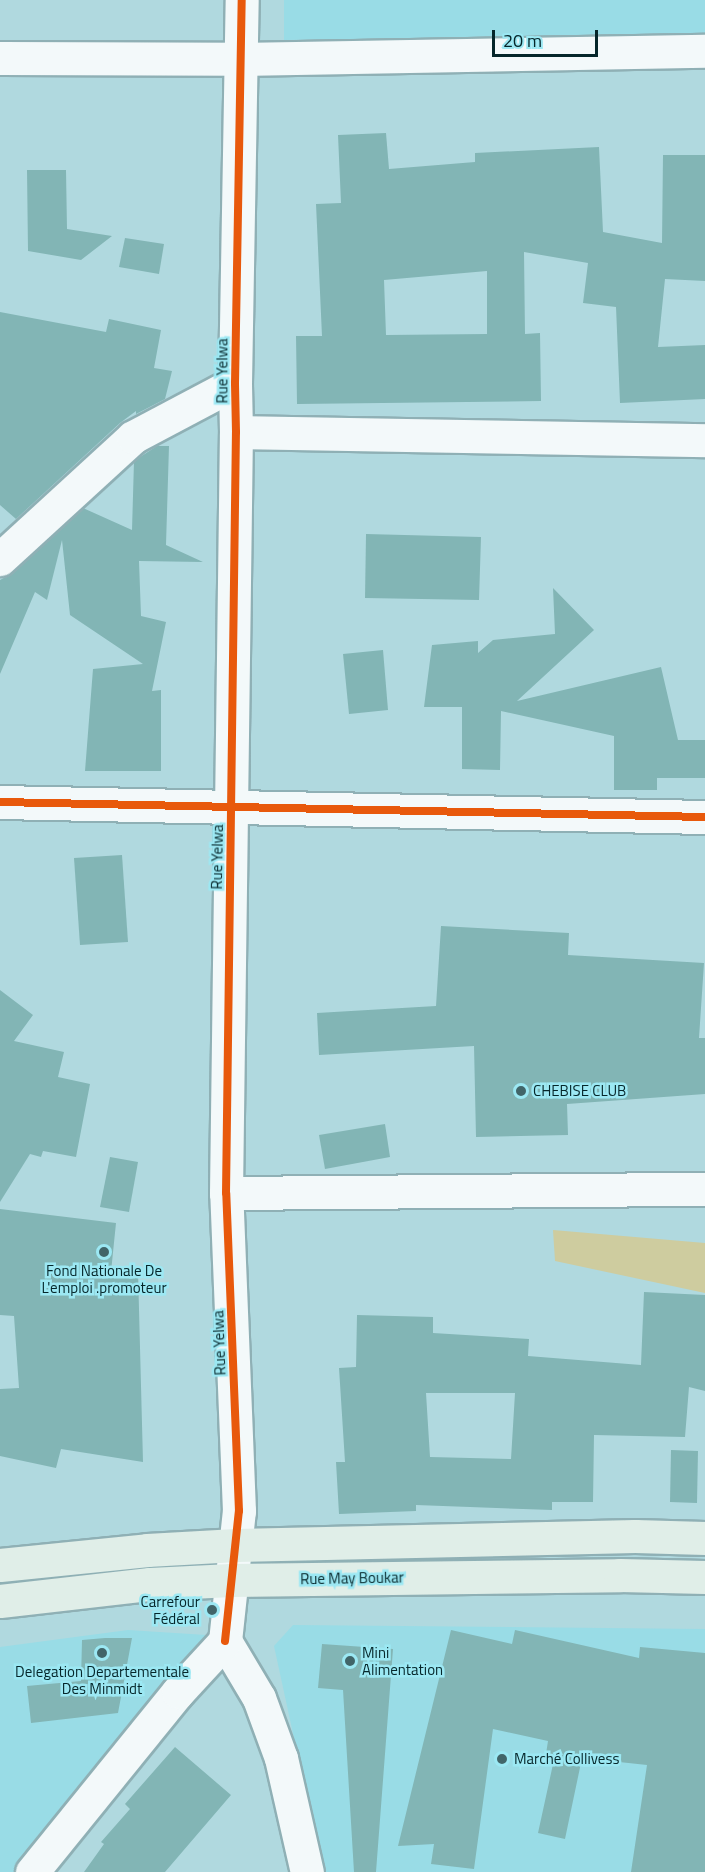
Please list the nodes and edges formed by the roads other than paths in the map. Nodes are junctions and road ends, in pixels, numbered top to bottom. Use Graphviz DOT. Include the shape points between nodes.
graph roads {
  1 [pos="242,0"];
  2 [pos="705,51"];
  3 [pos="0,58"];
  4 [pos="239,59"];
  5 [pos="235,383"];
  6 [pos="236,432"];
  7 [pos="705,440"];
  8 [pos="0,559"];
  9 [pos="0,802"];
  10 [pos="231,808"];
  11 [pos="705,817"];
  12 [pos="705,1189"];
  13 [pos="226,1192"];
  14 [pos="705,1538"];
  15 [pos="236,1545"];
  16 [pos="0,1565"];
  17 [pos="705,1577"];
  18 [pos="231,1580"];
  19 [pos="0,1601"];
  20 [pos="225,1641"];
  21 [pos="32,1872"];
  22 [pos="308,1872"];
  1 -- 4 [label="street, Rue Yelwa"];
  2 -- 4 [label="street"];
  3 -- 4 [label="street"];
  4 -- 5 [label="street, Rue Yelwa"];
  5 -- 6 [label="street, Rue Yelwa"];
  5 -- 8 [label="street" via="134,437"];
  6 -- 7 [label="street"];
  6 -- 10 [label="street, Rue Yelwa"];
  9 -- 10 [label="street"];
  10 -- 11 [label="street"];
  10 -- 13 [label="street, Rue Yelwa"];
  12 -- 13 [label="street"];
  13 -- 15 [label="street, Rue Yelwa" via="239,1511"];
  14 -- 15 [label="main road" via="635,1536"];
  15 -- 16 [label="main road"];
  15 -- 18 [label="street, Rue Yelwa"];
  17 -- 18 [label="main road, Rue May Boukar"];
  18 -- 19 [label="main road, Rue May Boukar" via="150,1584"];
  18 -- 20 [label="street, Rue Yelwa"];
  20 -- 21 [label="street" via="178,1692"];
  20 -- 22 [label="street" via="259,1698 281,1758"];
}
